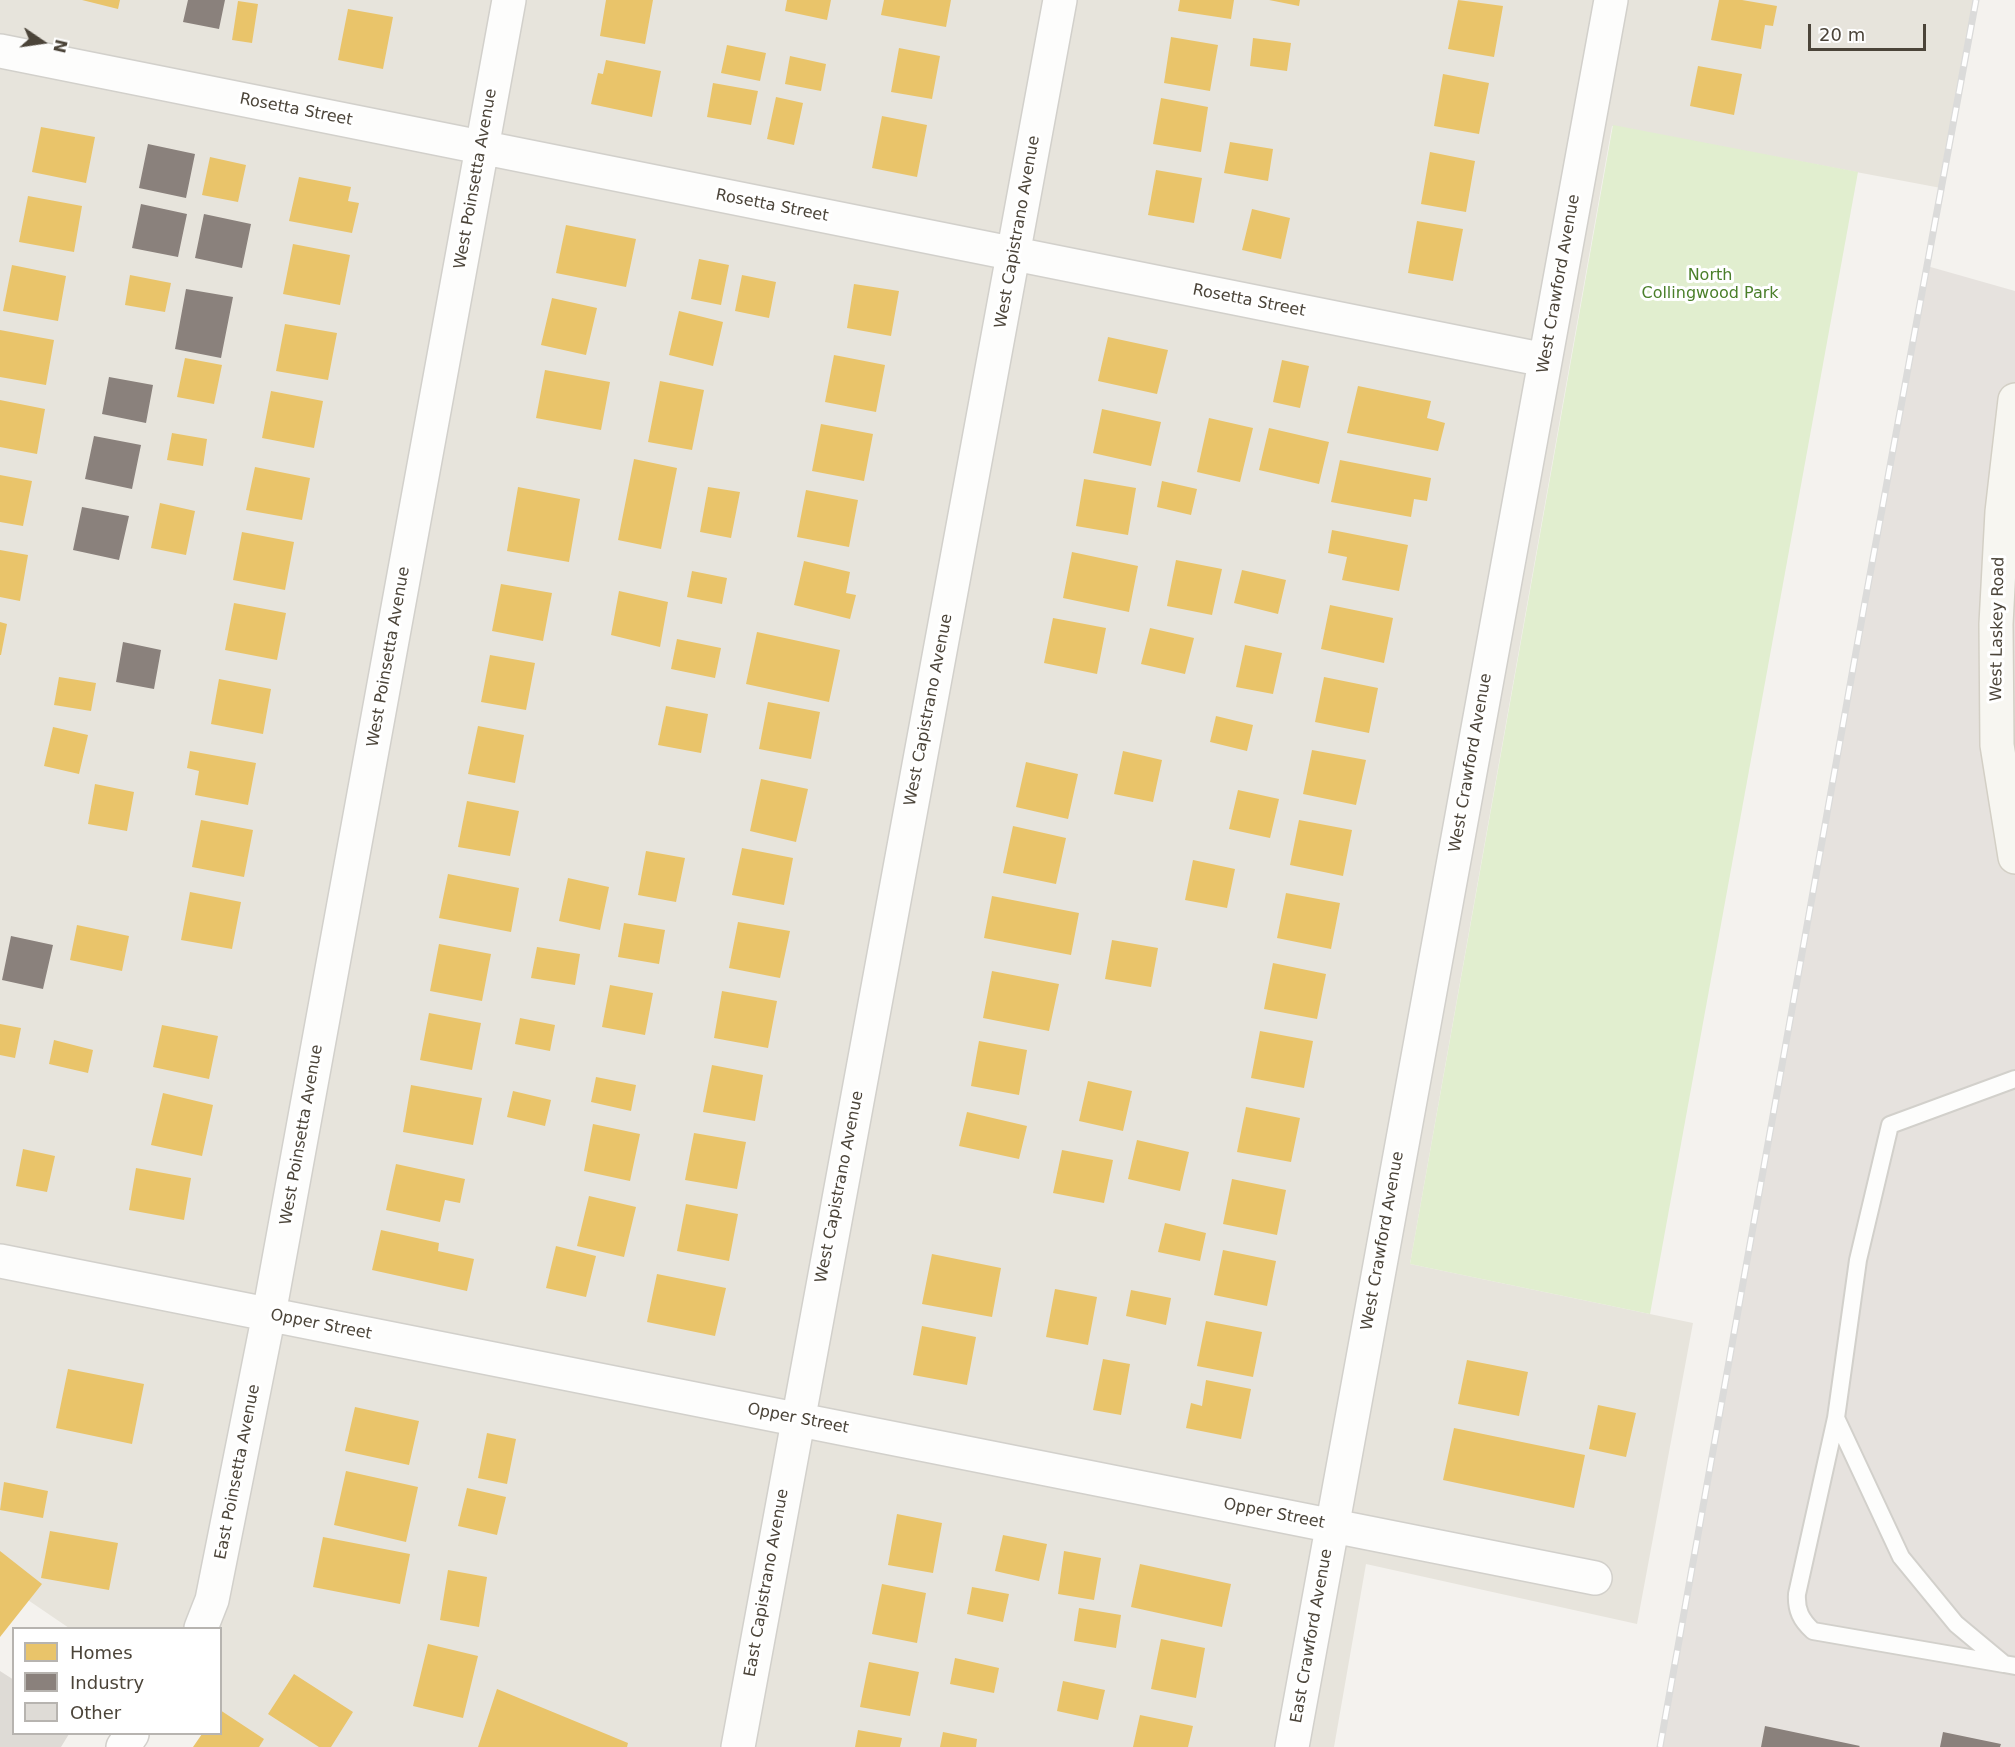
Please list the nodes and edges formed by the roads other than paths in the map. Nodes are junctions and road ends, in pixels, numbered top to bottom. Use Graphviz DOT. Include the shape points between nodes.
graph roads {
  1 [pos="509,0"];
  2 [pos="1060,0"];
  3 [pos="1611,0"];
  4 [pos="0,51"];
  5 [pos="482,147"];
  6 [pos="1015,254"];
  7 [pos="1545,360"];
  8 [pos="2015,400"];
  9 [pos="2015,857"];
  10 [pos="2015,1079"];
  11 [pos="0,1261"];
  12 [pos="269,1314"];
  13 [pos="1836,1418"];
  14 [pos="797,1419"];
  15 [pos="1331,1525"];
  16 [pos="1595,1578"];
  17 [pos="202,1627"];
  18 [pos="2009,1665"];
  19 [pos="738,1747"];
  20 [pos="1292,1747"];
  1 -- 5 [label="street, West Poinsetta Avenue"];
  2 -- 6 [label="street, West Capistrano Avenue"];
  3 -- 7 [label="street, West Crawford Avenue"];
  4 -- 5 [label="street, Rosetta Street"];
  5 -- 6 [label="street, Rosetta Street"];
  5 -- 12 [label="street, West Poinsetta Avenue"];
  6 -- 7 [label="street, Rosetta Street"];
  6 -- 14 [label="street, West Capistrano Avenue"];
  7 -- 15 [label="street, West Crawford Avenue"];
  8 -- 9 [label="main road, West Laskey Road" via="2002,512 1996,624 1997,745"];
  10 -- 13 [label="lane" via="1890,1125 1858,1260"];
  11 -- 12 [label="street, Opper Street"];
  12 -- 14 [label="street, Opper Street"];
  12 -- 17 [label="street, East Poinsetta Avenue" via="212,1600"];
  13 -- 18 [label="lane" via="1901,1557 1956,1624"];
  13 -- 18 [label="lane" via="1797,1594 1803,1621 1813,1631"];
  14 -- 15 [label="street, Opper Street"];
  14 -- 19 [label="street, East Capistrano Avenue"];
  15 -- 16 [label="street, Opper Street"];
  15 -- 20 [label="street, East Crawford Avenue"];
}
